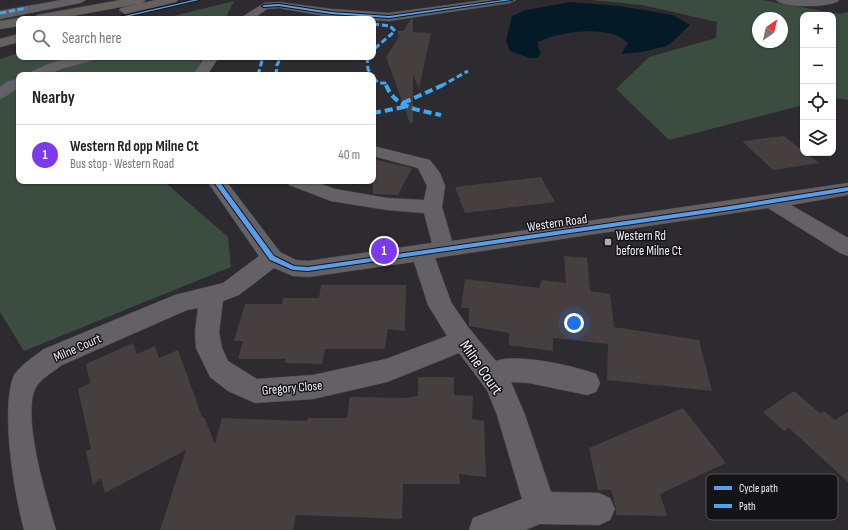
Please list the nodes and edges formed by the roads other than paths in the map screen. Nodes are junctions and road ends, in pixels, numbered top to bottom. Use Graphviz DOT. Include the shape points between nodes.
graph roads {
  1 [pos="80,0"];
  2 [pos="140,0"];
  3 [pos="172,0"];
  4 [pos="332,0"];
  5 [pos="510,0"];
  6 [pos="782,0"];
  7 [pos="833,0"];
  8 [pos="57,2"];
  9 [pos="263,2"];
  10 [pos="279,2"];
  11 [pos="100,4"];
  12 [pos="317,10"];
  13 [pos="0,15"];
  14 [pos="50,16"];
  15 [pos="98,16"];
  16 [pos="248,16"];
  17 [pos="16,23"];
  18 [pos="0,26"];
  19 [pos="16,34"];
  20 [pos="0,37"];
  21 [pos="16,39"];
  22 [pos="0,43"];
  23 [pos="78,60"];
  24 [pos="210,60"];
  25 [pos="42,72"];
  26 [pos="202,72"];
  27 [pos="16,83"];
  28 [pos="0,94"];
  29 [pos="376,151"];
  30 [pos="218,184"];
  31 [pos="304,184"];
  32 [pos="848,189"];
  33 [pos="770,201"];
  34 [pos="432,207"];
  35 [pos="848,248"];
  36 [pos="433,251"];
  37 [pos="272,258"];
  38 [pos="212,296"];
  39 [pos="464,340"];
  40 [pos="492,376"];
  41 [pos="587,383"];
  42 [pos="540,508"];
  43 [pos="599,509"];
  44 [pos="40,530"];
  45 [pos="485,530"];
  1 -- 8 [label="street"];
  2 -- 11 [label="main road"];
  3 -- 15 [label="main road"];
  4 -- 12 [label="street"];
  5 -- 12 [label="street" via="389,17"];
  6 -- 7 [label="street" via="804,3"];
  8 -- 13 [label="street"];
  9 -- 10 [label="street"];
  9 -- 16 [label="street"];
  10 -- 12 [label="street"];
  11 -- 14 [label="main road"];
  17 -- 18 [label="main road"];
  19 -- 20 [label="main road"];
  21 -- 22 [label="main road"];
  23 -- 25 [label="street"];
  24 -- 26 [label="street"];
  27 -- 28 [label="street"];
  29 -- 34 [label="street" via="424,164 436,186"];
  30 -- 37 [label="street"];
  31 -- 34 [label="street" via="331,195 387,204"];
  32 -- 33 [label="street, Western Road"];
  33 -- 35 [label="street"];
  33 -- 36 [label="street, Western Road"];
  34 -- 36 [label="street, Milne Court"];
  36 -- 37 [label="street, Western Road" via="308,269 293,268"];
  36 -- 39 [label="street, Milne Court" via="440,305"];
  37 -- 38 [label="street, Milne Court" via="231,288"];
  38 -- 39 [label="street, Gregory Close" via="207,332 212,355 219,369 255,391 313,387 387,370"];
  38 -- 44 [label="street, Milne Court" via="183,302 53,357 35,370 23,384 17,408 24,474"];
  39 -- 40 [label="street, Milne Court"];
  40 -- 41 [label="street" via="503,370 529,371"];
  40 -- 42 [label="street, Milne Court" via="498,383 511,416"];
  42 -- 43 [label="street"];
  42 -- 45 [label="street"];
}
